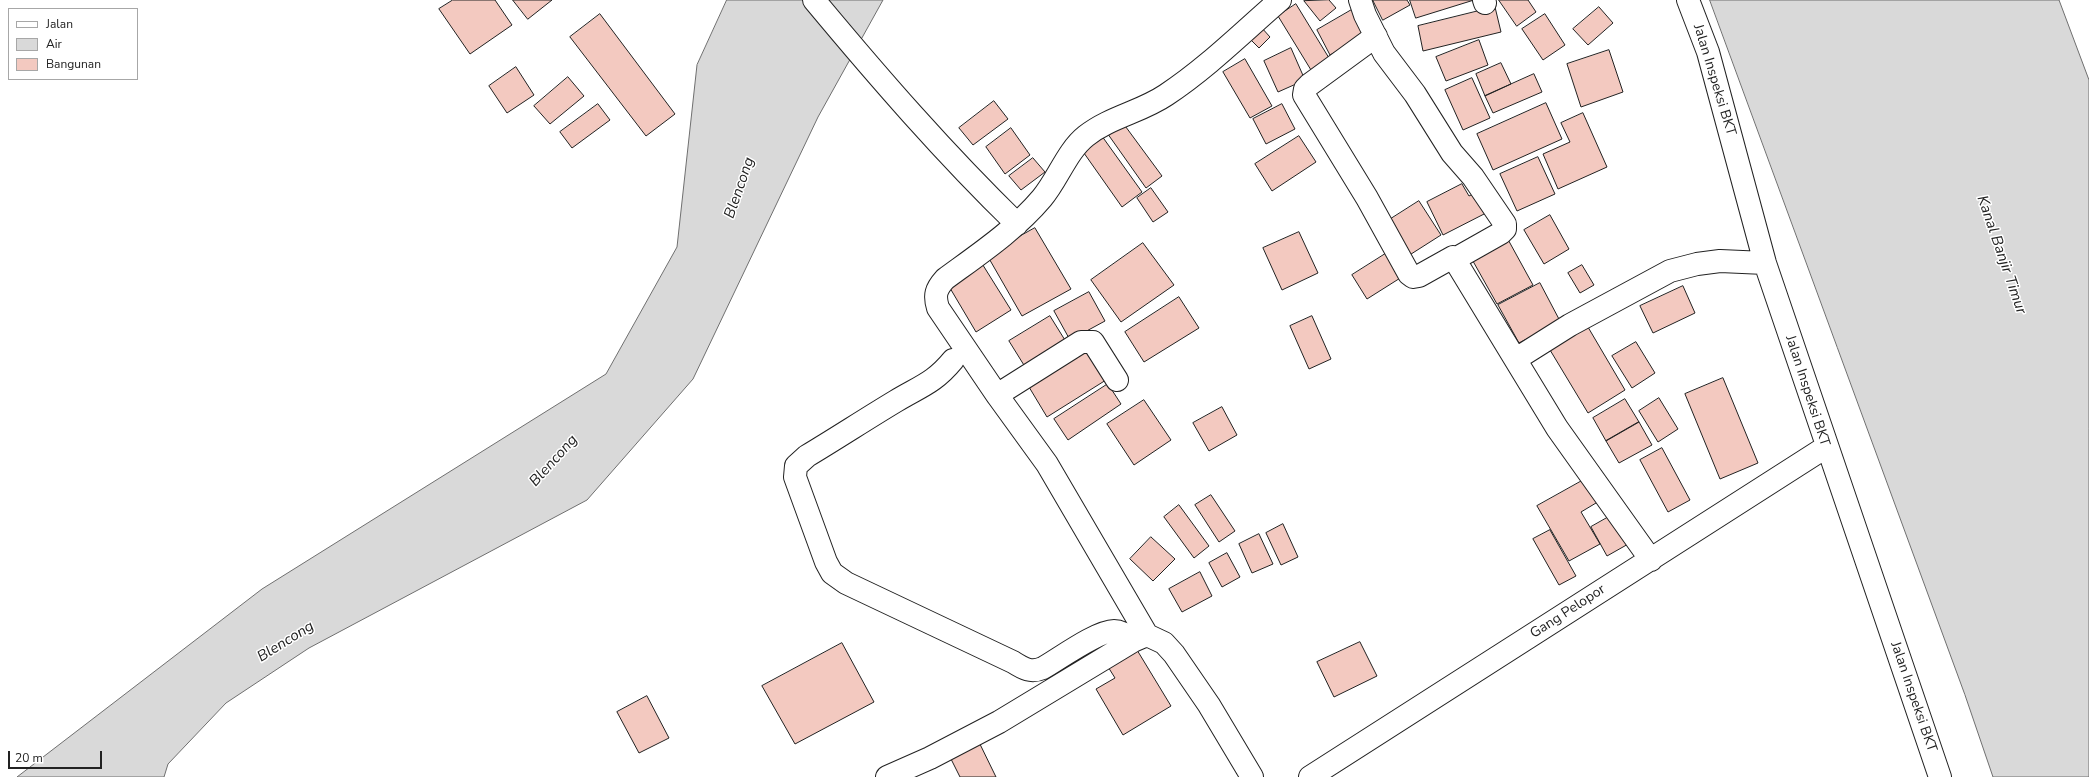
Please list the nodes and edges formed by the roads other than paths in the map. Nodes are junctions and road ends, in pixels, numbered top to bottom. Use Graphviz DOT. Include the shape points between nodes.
graph roads {
  1 [pos="814,0"];
  2 [pos="1280,0"];
  3 [pos="1360,0"];
  4 [pos="1688,0"];
  5 [pos="1376,36"];
  6 [pos="1017,224"];
  7 [pos="1455,259"];
  8 [pos="1765,263"];
  9 [pos="1516,359"];
  10 [pos="953,360"];
  11 [pos="1117,380"];
  12 [pos="997,395"];
  13 [pos="1826,447"];
  14 [pos="1651,560"];
  15 [pos="1140,638"];
  16 [pos="887,777"];
  17 [pos="1252,777"];
  18 [pos="1310,777"];
  19 [pos="1940,777"];
  1 -- 6 [label="street" via="891,92 964,173"];
  2 -- 6 [label="street" via="1166,96 1116,118 1087,135 1078,143 1043,196"];
  3 -- 5 [label="street"];
  4 -- 8 [label="street, Jalan Inspeksi BKT" via="1708,52"];
  5 -- 7 [label="street" via="1384,53 1415,94 1452,153 1473,176 1505,224 1505,229 1501,233"];
  5 -- 7 [label="street" via="1309,84 1304,95 1367,198 1409,274 1413,277 1419,276 1453,257"];
  6 -- 12 [label="street" via="945,279 937,288 935,298 938,308"];
  7 -- 9 [label="street"];
  8 -- 9 [label="street" via="1720,261 1670,271 1570,325"];
  8 -- 13 [label="street, Jalan Inspeksi BKT"];
  9 -- 14 [label="street" via="1557,428"];
  10 -- 15 [label="street" via="941,375 926,386 898,400 807,456 796,466 795,477 832,573 846,584 1024,669 1035,671 1043,668 1100,634 1114,631"];
  11 -- 12 [label="street" via="1094,342 1088,341 1082,342"];
  12 -- 15 [label="street" via="1047,464"];
  13 -- 14 [label="street, Gang Pelopor"];
  13 -- 19 [label="street, Jalan Inspeksi BKT"];
  14 -- 18 [label="street, Gang Pelopor"];
  15 -- 16 [label="street" via="999,722"];
  15 -- 17 [label="street" via="1164,643 1174,654 1209,705"];
}
